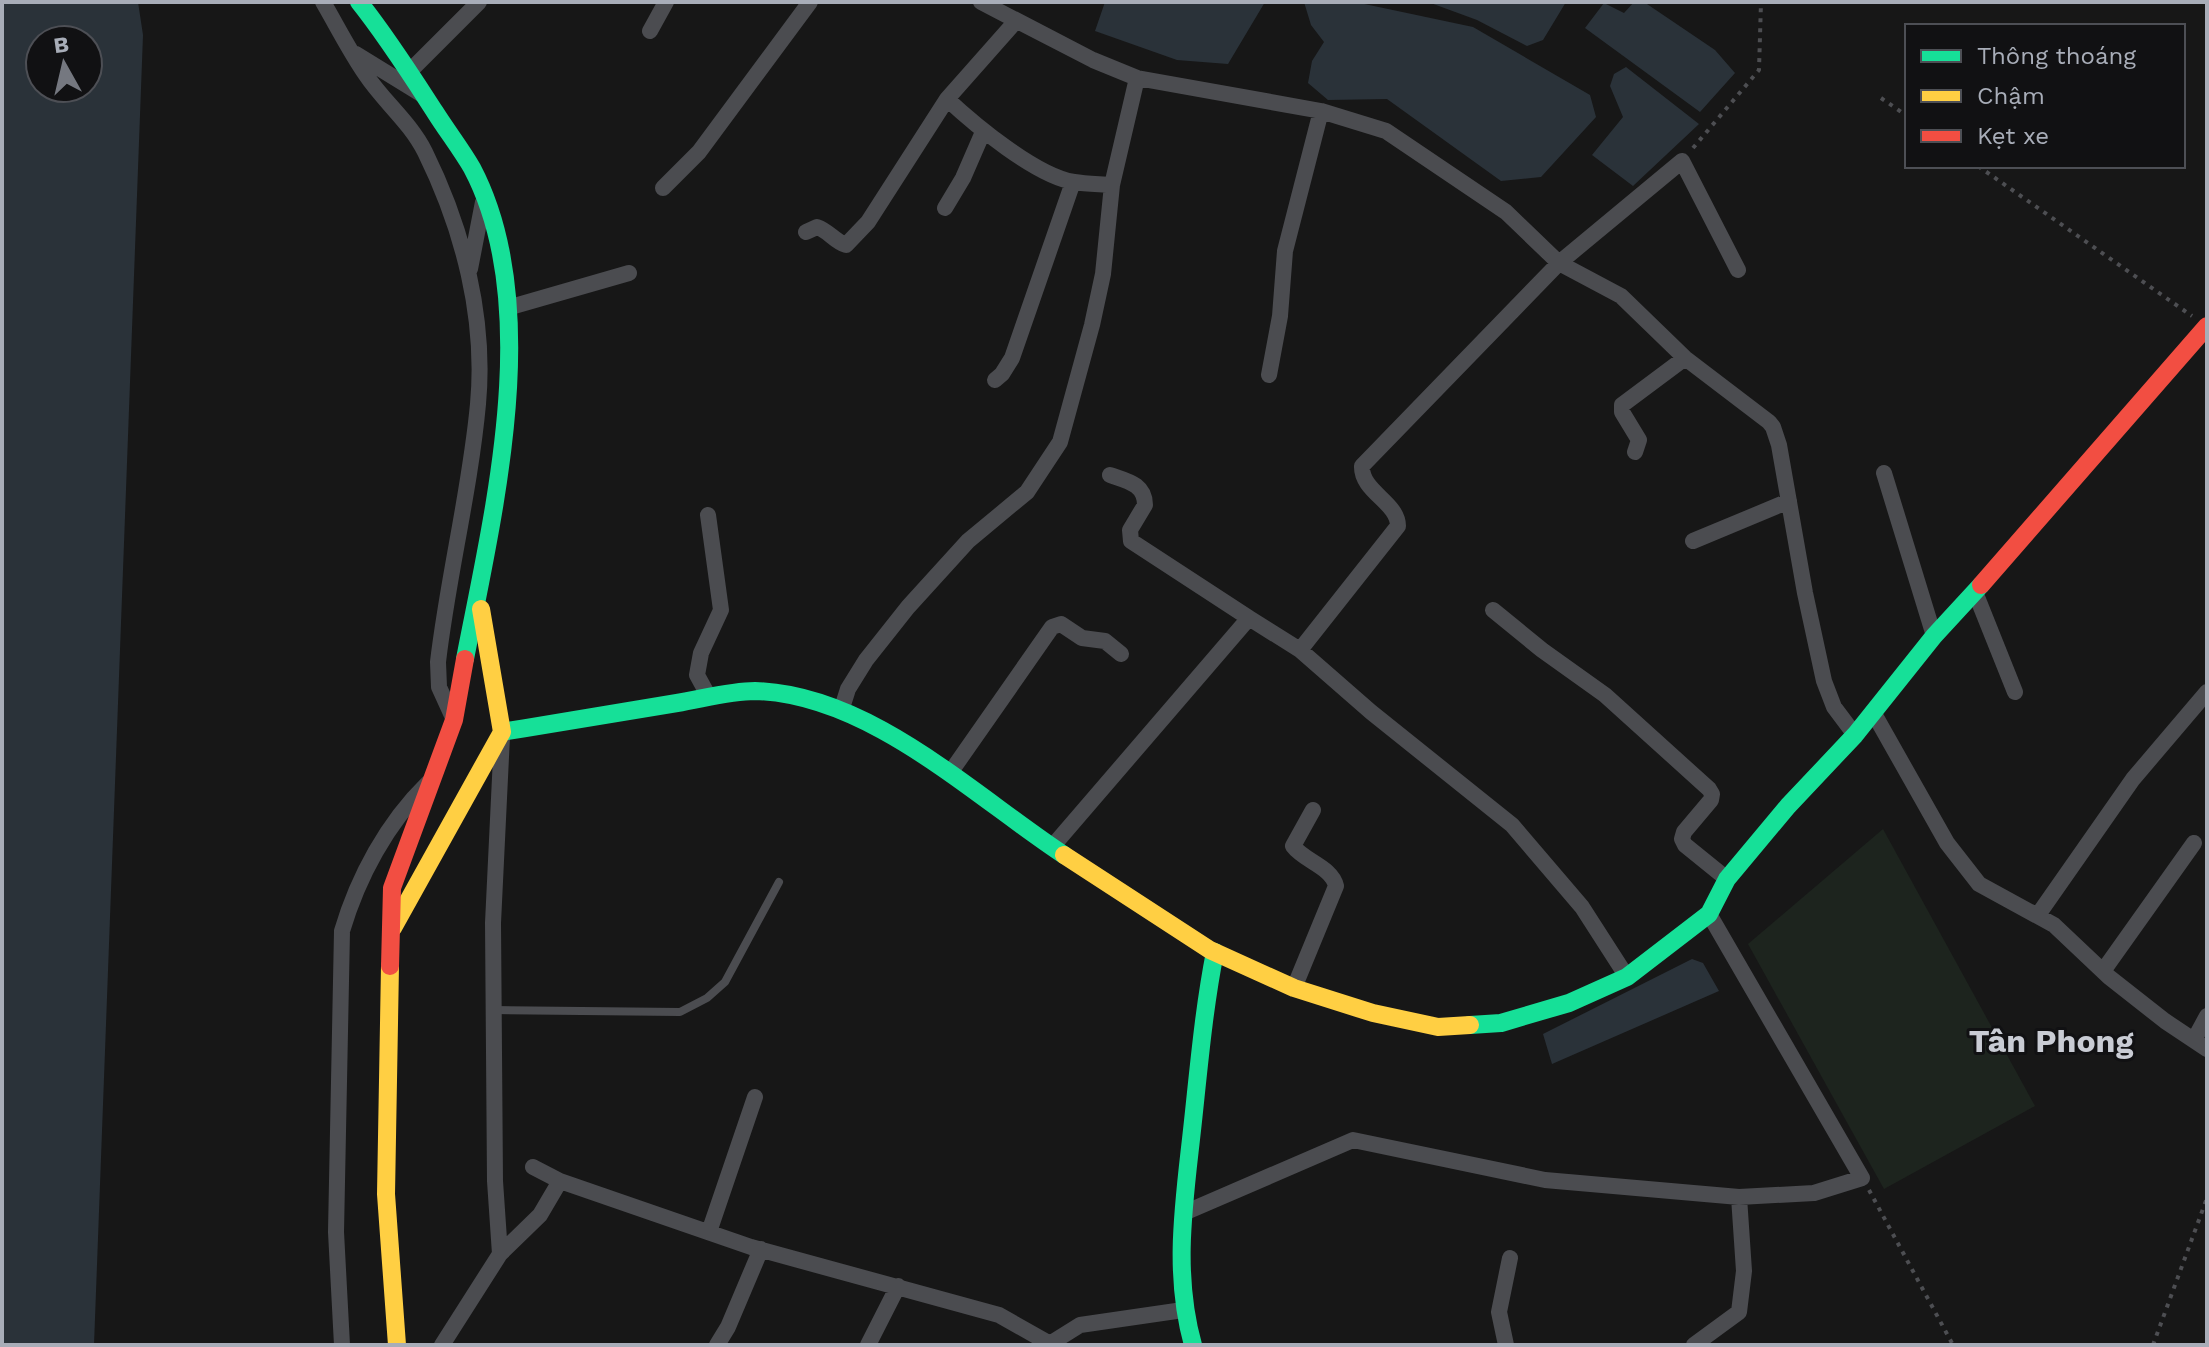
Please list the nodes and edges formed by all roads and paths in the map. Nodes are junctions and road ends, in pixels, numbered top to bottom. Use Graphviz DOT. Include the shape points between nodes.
graph roads {
  1 [pos="323,2"];
  2 [pos="359,2"];
  3 [pos="479,2"];
  4 [pos="666,2"];
  5 [pos="810,2"];
  6 [pos="981,2"];
  7 [pos="1761,2"];
  8 [pos="1016,21"];
  9 [pos="650,31"];
  10 [pos="351,51"];
  11 [pos="409,72"];
  12 [pos="1137,78"];
  13 [pos="422,94"];
  14 [pos="1881,98"];
  15 [pos="947,99"];
  16 [pos="1321,111"];
  17 [pos="1905,115"];
  18 [pos="983,132"];
  19 [pos="1682,161"];
  20 [pos="1981,168"];
  21 [pos="1073,182"];
  22 [pos="1112,185"];
  23 [pos="663,188"];
  24 [pos="484,199"];
  25 [pos="945,208"];
  26 [pos="806,232"];
  27 [pos="1559,263"];
  28 [pos="1738,270"];
  29 [pos="629,273"];
  30 [pos="469,275"];
  31 [pos="507,308"];
  32 [pos="2207,326"];
  33 [pos="1685,358"];
  34 [pos="1269,375"];
  35 [pos="995,380"];
  36 [pos="1635,452"];
  37 [pos="1884,473"];
  38 [pos="1110,475"];
  39 [pos="1789,501"];
  40 [pos="708,515"];
  41 [pos="1693,541"];
  42 [pos="1975,592"];
  43 [pos="479,596"];
  44 [pos="1493,610"];
  45 [pos="1249,618"];
  46 [pos="1934,636"];
  47 [pos="1300,650"];
  48 [pos="1121,654"];
  49 [pos="2015,692"];
  50 [pos="2207,692"];
  51 [pos="709,697"];
  52 [pos="841,711"];
  53 [pos="1873,712"];
  54 [pos="454,720"];
  55 [pos="502,732"];
  56 [pos="1855,735"];
  57 [pos="950,773"];
  58 [pos="434,776"];
  59 [pos="1313,810"];
  60 [pos="2194,843"];
  61 [pos="1052,847"];
  62 [pos="1727,879"];
  63 [pos="779,882"];
  64 [pos="1709,914"];
  65 [pos="2038,915"];
  66 [pos="389,936"];
  67 [pos="1215,952"];
  68 [pos="2103,971"];
  69 [pos="1627,977"];
  70 [pos="1294,988"];
  71 [pos="494,1010"];
  72 [pos="2207,1016"];
  73 [pos="2201,1045"];
  74 [pos="755,1097"];
  75 [pos="533,1167"];
  76 [pos="1862,1178"];
  77 [pos="560,1181"];
  78 [pos="1739,1197"];
  79 [pos="2207,1198"];
  80 [pos="1184,1213"];
  81 [pos="709,1232"];
  82 [pos="761,1249"];
  83 [pos="500,1254"];
  84 [pos="1510,1258"];
  85 [pos="898,1286"];
  86 [pos="1183,1310"];
  87 [pos="1050,1344"];
  88 [pos="342,1345"];
  89 [pos="397,1345"];
  90 [pos="442,1345"];
  91 [pos="717,1345"];
  92 [pos="868,1345"];
  93 [pos="1193,1345"];
  94 [pos="1506,1345"];
  95 [pos="1694,1345"];
  96 [pos="1953,1345"];
  97 [pos="2153,1345"];
  1 -- 10 [label="street"];
  2 -- 11 [label="street"];
  3 -- 11 [label="street"];
  4 -- 9 [label="street"];
  5 -- 23 [label="street" via="699,152"];
  6 -- 8 [label="street"];
  7 -- 19 [label="path" via="1759,70"];
  8 -- 12 [label="street"];
  8 -- 15 [label="street"];
  10 -- 13 [label="street"];
  10 -- 30 [label="street" via="424,150 454,219"];
  11 -- 13 [label="street"];
  12 -- 16 [label="street"];
  12 -- 22 [label="street"];
  13 -- 24 [label="street" via="472,169"];
  14 -- 17 [label="path"];
  15 -- 18 [label="street"];
  15 -- 26 [label="street" via="851,241 838,242 817,227"];
  16 -- 27 [label="street" via="1386,131 1506,212"];
  16 -- 34 [label="street" via="1285,251"];
  18 -- 21 [label="street"];
  18 -- 25 [label="street"];
  19 -- 27 [label="street"];
  19 -- 28 [label="street"];
  20 -- 32 [label="path"];
  21 -- 22 [label="street"];
  21 -- 35 [label="street" via="1012,358"];
  22 -- 52 [label="street" via="1103,274 1060,442 1027,492 968,541 908,607 866,660"];
  24 -- 30 [label="street"];
  24 -- 31 [label="street"];
  27 -- 33 [label="street" via="1621,296"];
  27 -- 47 [label="street" via="1362,466 1364,479 1398,526"];
  29 -- 31 [label="street"];
  30 -- 54 [label="street" via="479,402 438,662 439,687"];
  31 -- 43 [label="street" via="509,373 500,477"];
  32 -- 42 [label="street"];
  33 -- 36 [label="street" via="1622,405 1639,440"];
  33 -- 39 [label="street" via="1773,427"];
  37 -- 46 [label="street"];
  38 -- 45 [label="street" via="1144,493 1145,505 1130,530 1131,541"];
  39 -- 41 [label="street"];
  39 -- 56 [label="street" via="1824,681 1834,707"];
  40 -- 51 [label="street" via="721,610 697,675"];
  42 -- 46 [label="street"];
  42 -- 49 [label="street"];
  43 -- 54 [label="street"];
  43 -- 55 [label="street"];
  44 -- 62 [label="street" via="1605,695 1709,789 1711,800 1682,839"];
  45 -- 47 [label="street"];
  45 -- 61 [label="street"];
  46 -- 53 [label="street"];
  47 -- 69 [label="street" via="1512,825 1582,907"];
  48 -- 57 [label="street" via="1099,638 1082,638 1061,624 1052,627"];
  50 -- 65 [label="street" via="2133,779"];
  51 -- 52 [label="street" via="753,691 797,696"];
  51 -- 55 [label="street"];
  52 -- 57 [label="street"];
  53 -- 56 [label="street"];
  53 -- 65 [label="street" via="1967,871 1992,893"];
  54 -- 58 [label="street"];
  55 -- 66 [label="street"];
  55 -- 71 [label="street"];
  56 -- 62 [label="street"];
  57 -- 61 [label="street"];
  58 -- 66 [label="street" via="392,888"];
  58 -- 88 [label="street" via="403,807 351,901 342,931 336,1232"];
  59 -- 70 [label="street" via="1293,846 1333,877 1336,886"];
  60 -- 68 [label="street"];
  61 -- 67 [label="street"];
  62 -- 64 [label="street"];
  63 -- 71 [label="lane" via="725,982 680,1012"];
  64 -- 69 [label="street"];
  64 -- 76 [label="street"];
  65 -- 68 [label="street"];
  66 -- 89 [label="street" via="386,1194"];
  67 -- 70 [label="street"];
  67 -- 80 [label="street"];
  68 -- 73 [label="street"];
  69 -- 70 [label="street" via="1569,1003 1501,1023 1438,1027"];
  71 -- 83 [label="street"];
  72 -- 73 [label="street"];
  74 -- 81 [label="street"];
  75 -- 77 [label="street"];
  76 -- 78 [label="street" via="1814,1193"];
  76 -- 96 [label="path"];
  77 -- 81 [label="street"];
  77 -- 83 [label="street" via="540,1215"];
  78 -- 80 [label="street" via="1545,1180 1353,1140"];
  78 -- 95 [label="street" via="1744,1271 1739,1312"];
  79 -- 97 [label="path"];
  80 -- 86 [label="street"];
  81 -- 82 [label="street"];
  82 -- 85 [label="street"];
  82 -- 91 [label="street"];
  83 -- 90 [label="street"];
  84 -- 94 [label="street" via="1499,1312"];
  85 -- 87 [label="street" via="999,1315"];
  85 -- 92 [label="street"];
  86 -- 87 [label="street" via="1080,1325"];
  86 -- 93 [label="street"];
}
